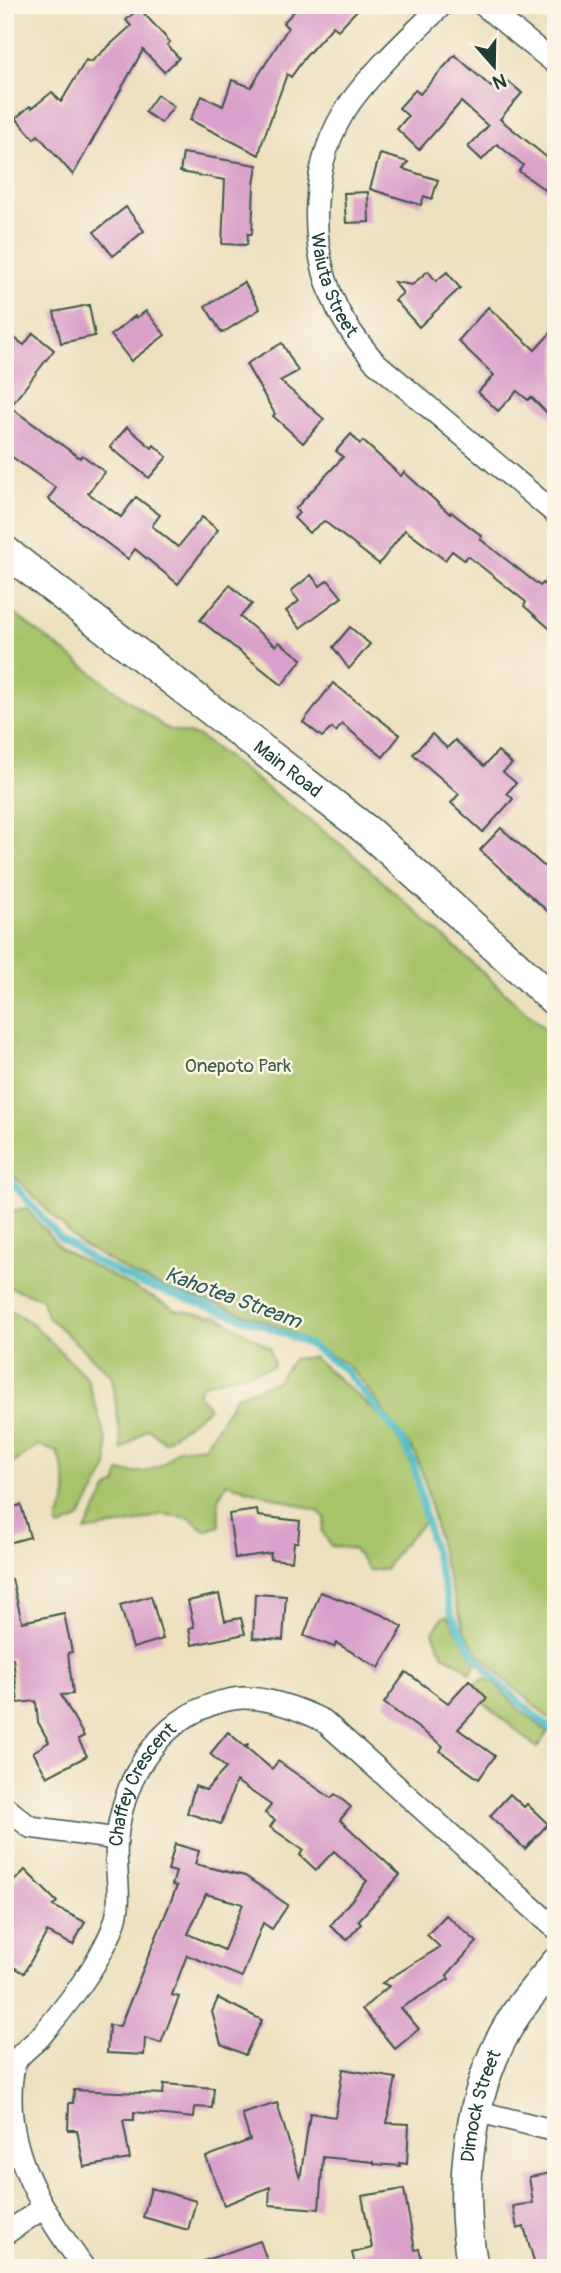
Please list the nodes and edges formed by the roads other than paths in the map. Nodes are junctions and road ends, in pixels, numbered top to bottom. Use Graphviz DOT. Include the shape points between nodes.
graph roads {
  1 [pos="442,5"];
  2 [pos="483,5"];
  3 [pos="556,64"];
  4 [pos="556,514"];
  5 [pos="5,551"];
  6 [pos="556,1002"];
  7 [pos="5,1807"];
  8 [pos="117,1839"];
  9 [pos="556,1929"];
  10 [pos="556,1963"];
  11 [pos="10,2059"];
  12 [pos="476,2111"];
  13 [pos="556,2131"];
  14 [pos="43,2208"];
  15 [pos="5,2234"];
  16 [pos="84,2268"];
  17 [pos="473,2268"];
  1 -- 4 [label="street, Waiuta Street" via="366,81 336,128 318,186 319,251 337,308 374,361"];
  2 -- 3 [label="street"];
  5 -- 6 [label="main road, Main Road" via="369,832"];
  7 -- 8 [label="street" via="30,1827"];
  8 -- 9 [label="street, Chaffey Crescent" via="129,1787 140,1762 160,1736 199,1708 235,1698 296,1707 324,1721"];
  8 -- 11 [label="street, Chaffey Crescent" via="118,1909 104,1947 38,2039"];
  10 -- 12 [label="main road, Dimock Street" via="516,2014 496,2051"];
  11 -- 14 [label="street, Chaffey Crescent" via="13,2125 20,2158"];
  12 -- 13 [label="street"];
  12 -- 17 [label="main road, Dimock Street" via="467,2170"];
  14 -- 15 [label="street"];
  14 -- 16 [label="street, Chaffey Crescent"];
}
